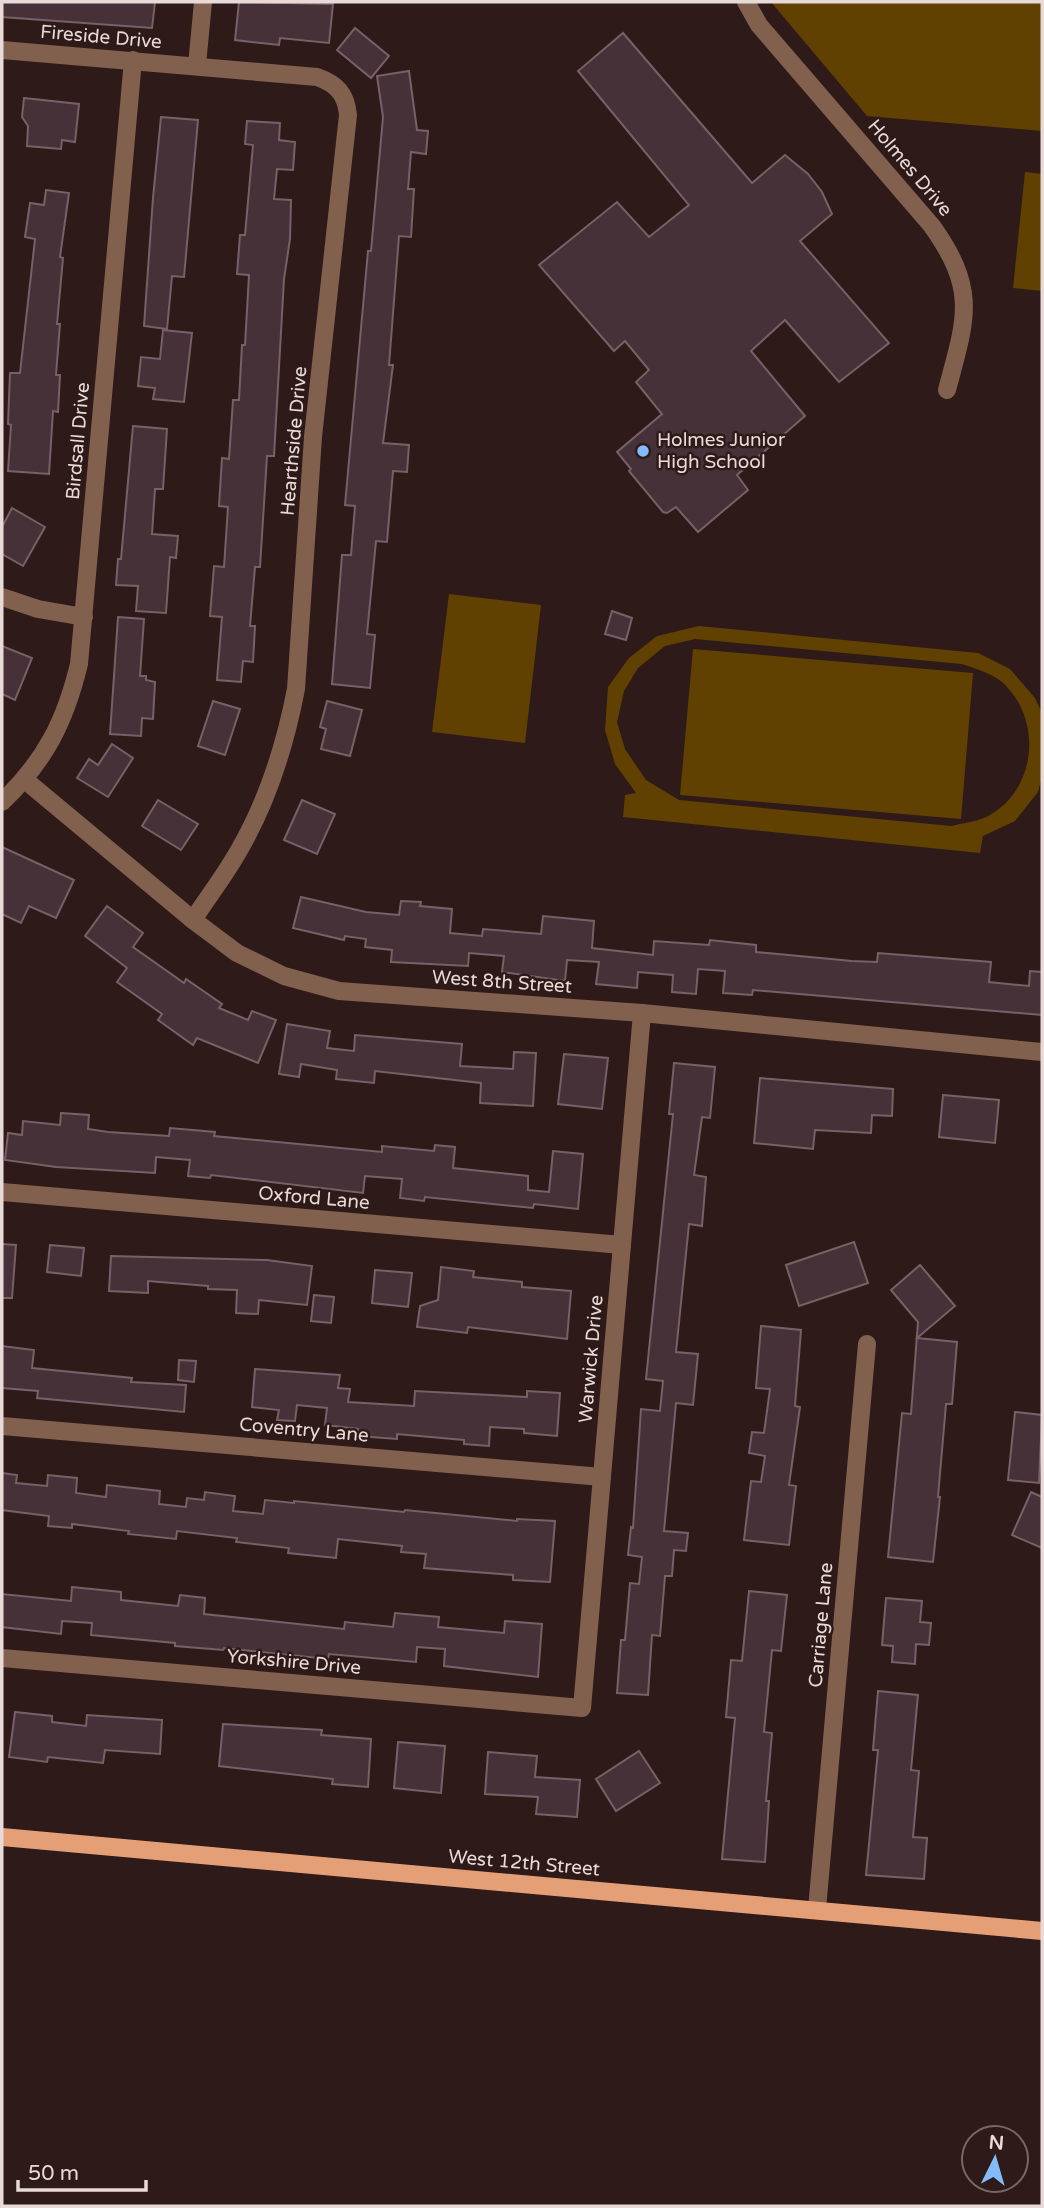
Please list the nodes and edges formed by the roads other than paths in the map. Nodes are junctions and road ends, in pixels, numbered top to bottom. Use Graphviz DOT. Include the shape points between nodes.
graph roads {
  1 [pos="203,2"];
  2 [pos="747,2"];
  3 [pos="2,50"];
  4 [pos="133,60"];
  5 [pos="197,65"];
  6 [pos="947,390"];
  7 [pos="2,597"];
  8 [pos="84,617"];
  9 [pos="25,780"];
  10 [pos="2,802"];
  11 [pos="194,920"];
  12 [pos="642,1013"];
  13 [pos="1042,1052"];
  14 [pos="2,1192"];
  15 [pos="622,1245"];
  16 [pos="867,1344"];
  17 [pos="2,1426"];
  18 [pos="602,1477"];
  19 [pos="2,1658"];
  20 [pos="582,1708"];
  21 [pos="2,1836"];
  22 [pos="817,1909"];
  23 [pos="1042,1931"];
  1 -- 5 [label="street"];
  2 -- 6 [label="street, Holmes Drive" via="759,25 950,251 963,291 964,323"];
  3 -- 4 [label="street, Fireside Drive"];
  4 -- 5 [label="street, Fireside Drive"];
  4 -- 8 [label="street, Birdsall Drive"];
  5 -- 11 [label="street, Hearthside Drive" via="330,81 345,97 348,115 313,437 300,652 290,721 255,821"];
  7 -- 8 [label="street"];
  8 -- 9 [label="street, Birdsall Drive" via="79,664 65,713"];
  9 -- 10 [label="street, Birdsall Drive"];
  9 -- 11 [label="street, West 8th Street"];
  11 -- 12 [label="street, West 8th Street" via="260,966 339,990"];
  12 -- 13 [label="street, West 8th Street"];
  12 -- 15 [label="street, Warwick Drive"];
  14 -- 15 [label="street, Oxford Lane"];
  15 -- 18 [label="street, Warwick Drive"];
  16 -- 22 [label="street, Carriage Lane"];
  17 -- 18 [label="street, Coventry Lane"];
  18 -- 20 [label="street, Warwick Drive"];
  19 -- 20 [label="street, Yorkshire Drive"];
  21 -- 22 [label="main road, West 12th Street"];
  22 -- 23 [label="main road, West 12th Street"];
}
